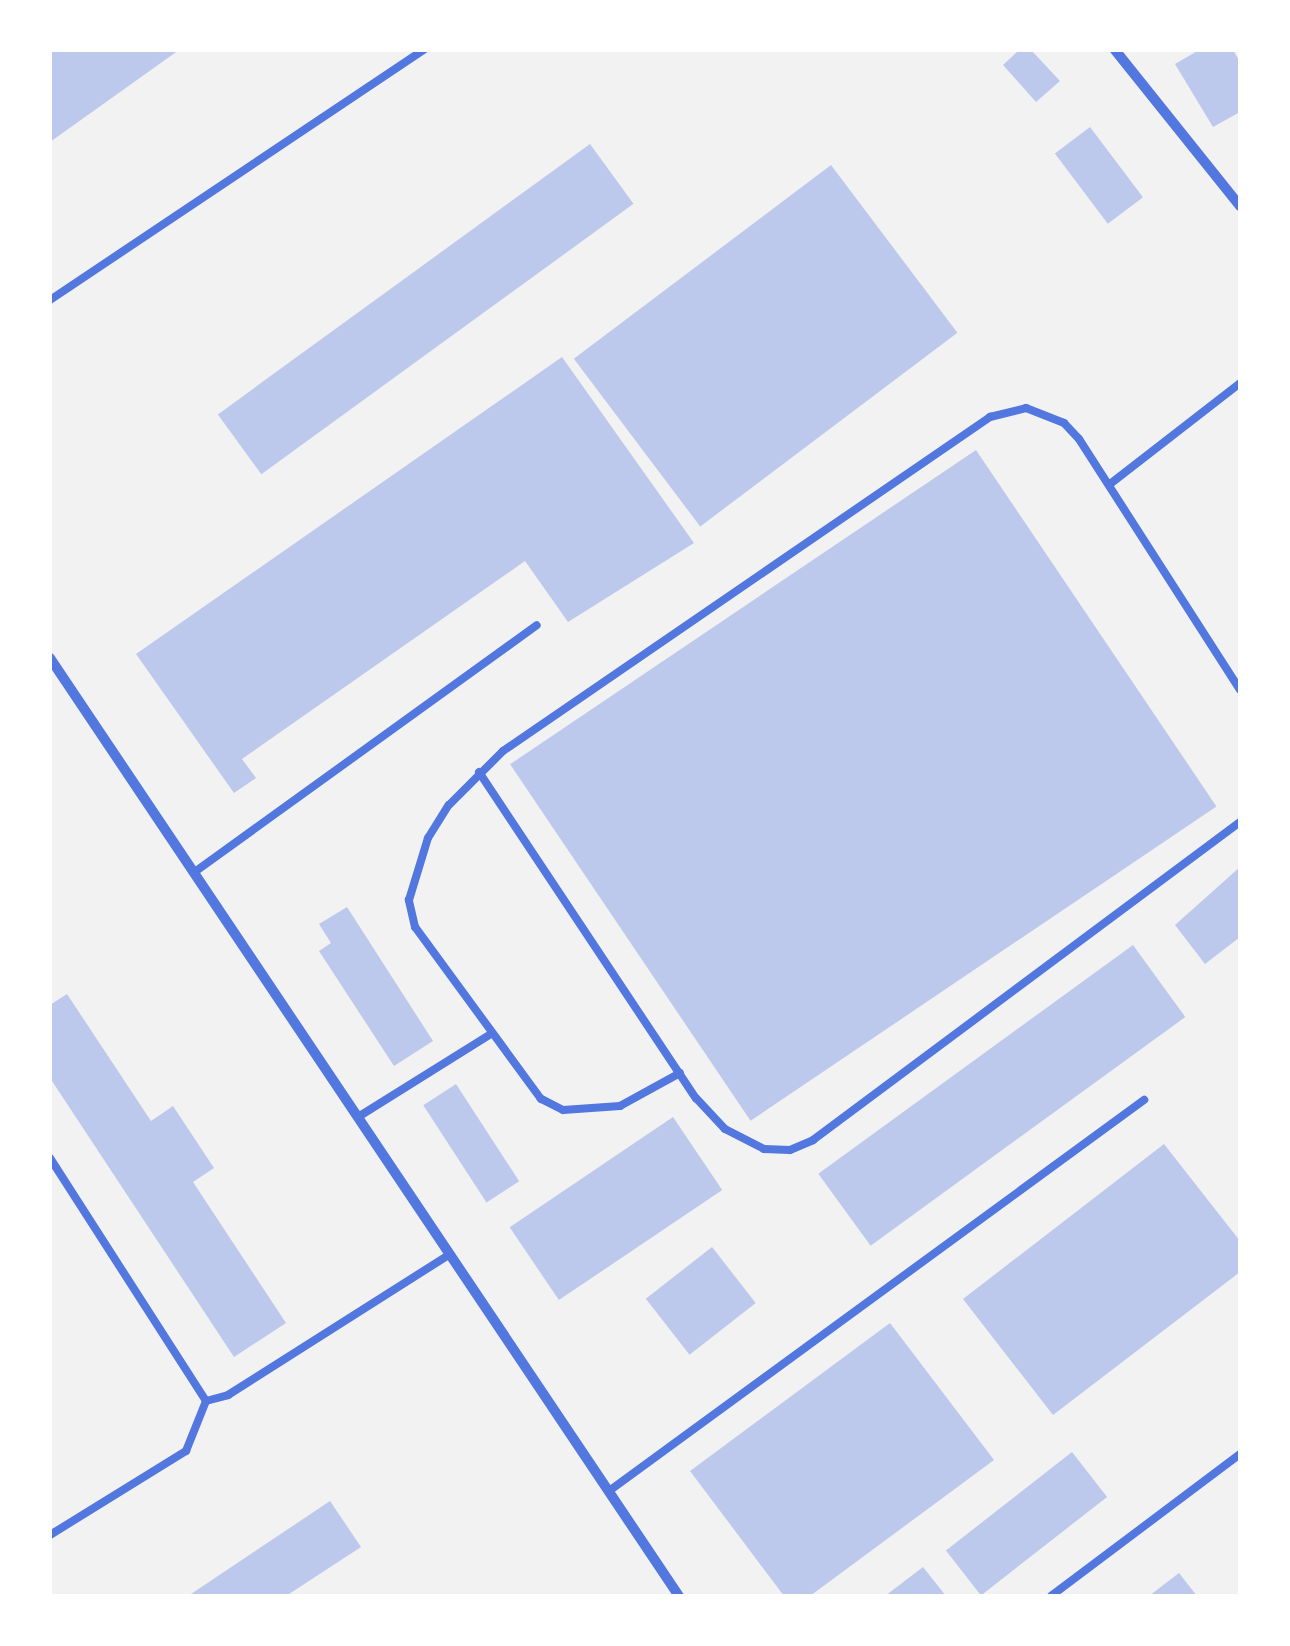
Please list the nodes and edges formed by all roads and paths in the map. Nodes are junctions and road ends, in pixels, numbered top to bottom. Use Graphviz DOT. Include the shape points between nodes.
graph roads {
  1 [pos="424,50"];
  2 [pos="1114,50"];
  3 [pos="1240,206"];
  4 [pos="50,300"];
  5 [pos="1240,383"];
  6 [pos="1110,484"];
  7 [pos="537,625"];
  8 [pos="50,658"];
  9 [pos="1240,690"];
  10 [pos="479,772"];
  11 [pos="1240,822"];
  12 [pos="196,871"];
  13 [pos="489,1035"];
  14 [pos="680,1073"];
  15 [pos="1144,1100"];
  16 [pos="358,1117"];
  17 [pos="50,1158"];
  18 [pos="450,1254"];
  19 [pos="206,1401"];
  20 [pos="1240,1454"];
  21 [pos="610,1490"];
  22 [pos="50,1535"];
  23 [pos="679,1596"];
  24 [pos="1051,1596"];
  1 -- 4 [label="lane"];
  2 -- 3 [label="street"];
  5 -- 6 [label="lane"];
  6 -- 9 [label="lane"];
  6 -- 10 [label="lane" via="1064,423 1006,408"];
  7 -- 12 [label="lane"];
  8 -- 12 [label="street"];
  10 -- 13 [label="lane" via="428,838 409,914"];
  10 -- 14 [label="lane"];
  11 -- 14 [label="lane" via="813,1140 790,1150 742,1142"];
  12 -- 16 [label="street"];
  13 -- 14 [label="lane" via="541,1099 564,1110 620,1106"];
  13 -- 16 [label="lane"];
  15 -- 21 [label="lane"];
  16 -- 18 [label="street"];
  17 -- 19 [label="lane"];
  18 -- 19 [label="lane" via="228,1396"];
  18 -- 21 [label="street"];
  19 -- 22 [label="lane" via="186,1451"];
  20 -- 24 [label="lane"];
  21 -- 23 [label="street"];
}
